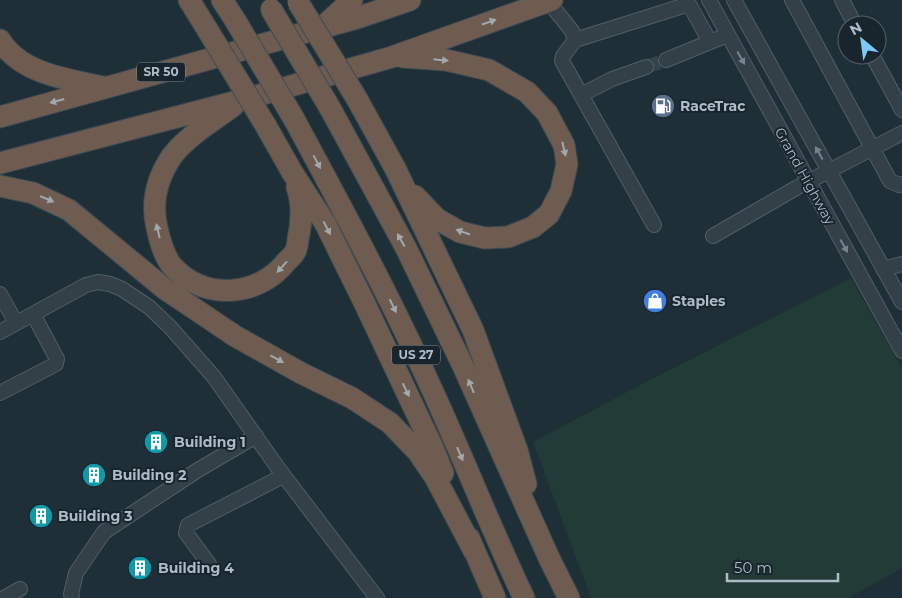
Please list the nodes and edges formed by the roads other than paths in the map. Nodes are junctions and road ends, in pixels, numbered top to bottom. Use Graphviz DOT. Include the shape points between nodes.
graph roads {
  1 [pos="189,0"];
  2 [pos="222,0"];
  3 [pos="352,0"];
  4 [pos="410,0"];
  5 [pos="709,0"];
  6 [pos="734,0"];
  7 [pos="792,0"];
  8 [pos="842,0"];
  9 [pos="298,1"];
  10 [pos="550,1"];
  11 [pos="268,4"];
  12 [pos="850,15"];
  13 [pos="323,27"];
  14 [pos="728,35"];
  15 [pos="0,40"];
  16 [pos="575,40"];
  17 [pos="710,42"];
  18 [pos="392,56"];
  19 [pos="666,60"];
  20 [pos="877,65"];
  21 [pos="646,67"];
  22 [pos="105,88"];
  23 [pos="581,95"];
  24 [pos="242,100"];
  25 [pos="902,110"];
  26 [pos="0,117"];
  27 [pos="902,133"];
  28 [pos="872,149"];
  29 [pos="0,163"];
  30 [pos="395,168"];
  31 [pos="828,170"];
  32 [pos="292,172"];
  33 [pos="808,181"];
  34 [pos="902,184"];
  35 [pos="0,186"];
  36 [pos="654,224"];
  37 [pos="713,236"];
  38 [pos="902,264"];
  39 [pos="883,269"];
  40 [pos="0,294"];
  41 [pos="902,302"];
  42 [pos="33,314"];
  43 [pos="16,324"];
  44 [pos="0,332"];
  45 [pos="902,351"];
  46 [pos="0,393"];
  47 [pos="256,436"];
  48 [pos="283,476"];
  49 [pos="474,551"];
  50 [pos="549,558"];
  51 [pos="209,564"];
  52 [pos="20,589"];
  53 [pos="4,598"];
  54 [pos="72,598"];
  55 [pos="377,598"];
  56 [pos="495,598"];
  57 [pos="524,598"];
  58 [pos="569,598"];
  1 -- 32 [label="highway, bridge"];
  2 -- 57 [label="highway, US 27, one-way, bridge" via="294,119 374,266 430,383"];
  3 -- 13 [label="highway"];
  4 -- 13 [label="highway, SR 50"];
  5 -- 14 [label="street, Grand Highway"];
  31 -- 6 [label="street, Grand Highway, one-way"];
  7 -- 28 [label="street"];
  8 -- 12 [label="street"];
  9 -- 30 [label="highway, bridge"];
  10 -- 16 [label="street" via="572,30"];
  18 -- 10 [label="highway, one-way"];
  50 -- 11 [label="highway, US 27, one-way, bridge" via="406,248 330,108"];
  13 -- 22 [label="highway, SR 50"];
  14 -- 17 [label="street"];
  14 -- 33 [label="street, Grand Highway, one-way"];
  15 -- 22 [label="highway" via="27,65"];
  16 -- 17 [label="street" via="689,4"];
  16 -- 23 [label="street" via="562,61"];
  17 -- 19 [label="street"];
  18 -- 24 [label="highway"];
  18 -- 30 [label="highway, one-way" via="446,60 489,70 527,92 547,113 564,145 567,164 561,191 549,214 533,227 508,237 485,238 460,232 437,218 415,196"];
  20 -- 25 [label="street"];
  21 -- 23 [label="street" via="612,78"];
  22 -- 26 [label="highway, SR 50, one-way"];
  23 -- 36 [label="street"];
  24 -- 29 [label="highway"];
  32 -- 24 [label="highway, one-way" via="300,197 302,218 296,250 279,271 258,284 232,292 206,288 172,266 161,244 156,221 155,193 163,171 180,147"];
  27 -- 28 [label="street"];
  28 -- 31 [label="street"];
  28 -- 34 [label="street" via="890,181"];
  30 -- 50 [label="highway" via="473,330 517,450"];
  31 -- 33 [label="street"];
  31 -- 39 [label="street, Grand Highway"];
  32 -- 49 [label="highway, one-way" via="325,224 364,302 432,446"];
  33 -- 37 [label="street"];
  33 -- 45 [label="street, Grand Highway, one-way"];
  35 -- 49 [label="highway, one-way" via="32,193 69,210 165,290 243,341 352,398 390,423 418,452 435,477"];
  38 -- 39 [label="street"];
  39 -- 41 [label="street, Grand Highway"];
  40 -- 43 [label="street"];
  42 -- 43 [label="street"];
  42 -- 46 [label="street" via="57,359 56,364"];
  42 -- 47 [label="street" via="86,285 98,282 110,284 136,297 170,327 214,377"];
  43 -- 44 [label="street"];
  47 -- 48 [label="street"];
  47 -- 54 [label="street" via="104,532 76,573"];
  48 -- 51 [label="street" via="188,525 186,533"];
  48 -- 55 [label="street"];
  49 -- 56 [label="highway"];
  50 -- 58 [label="highway, US 27"];
  52 -- 53 [label="street"];
}
